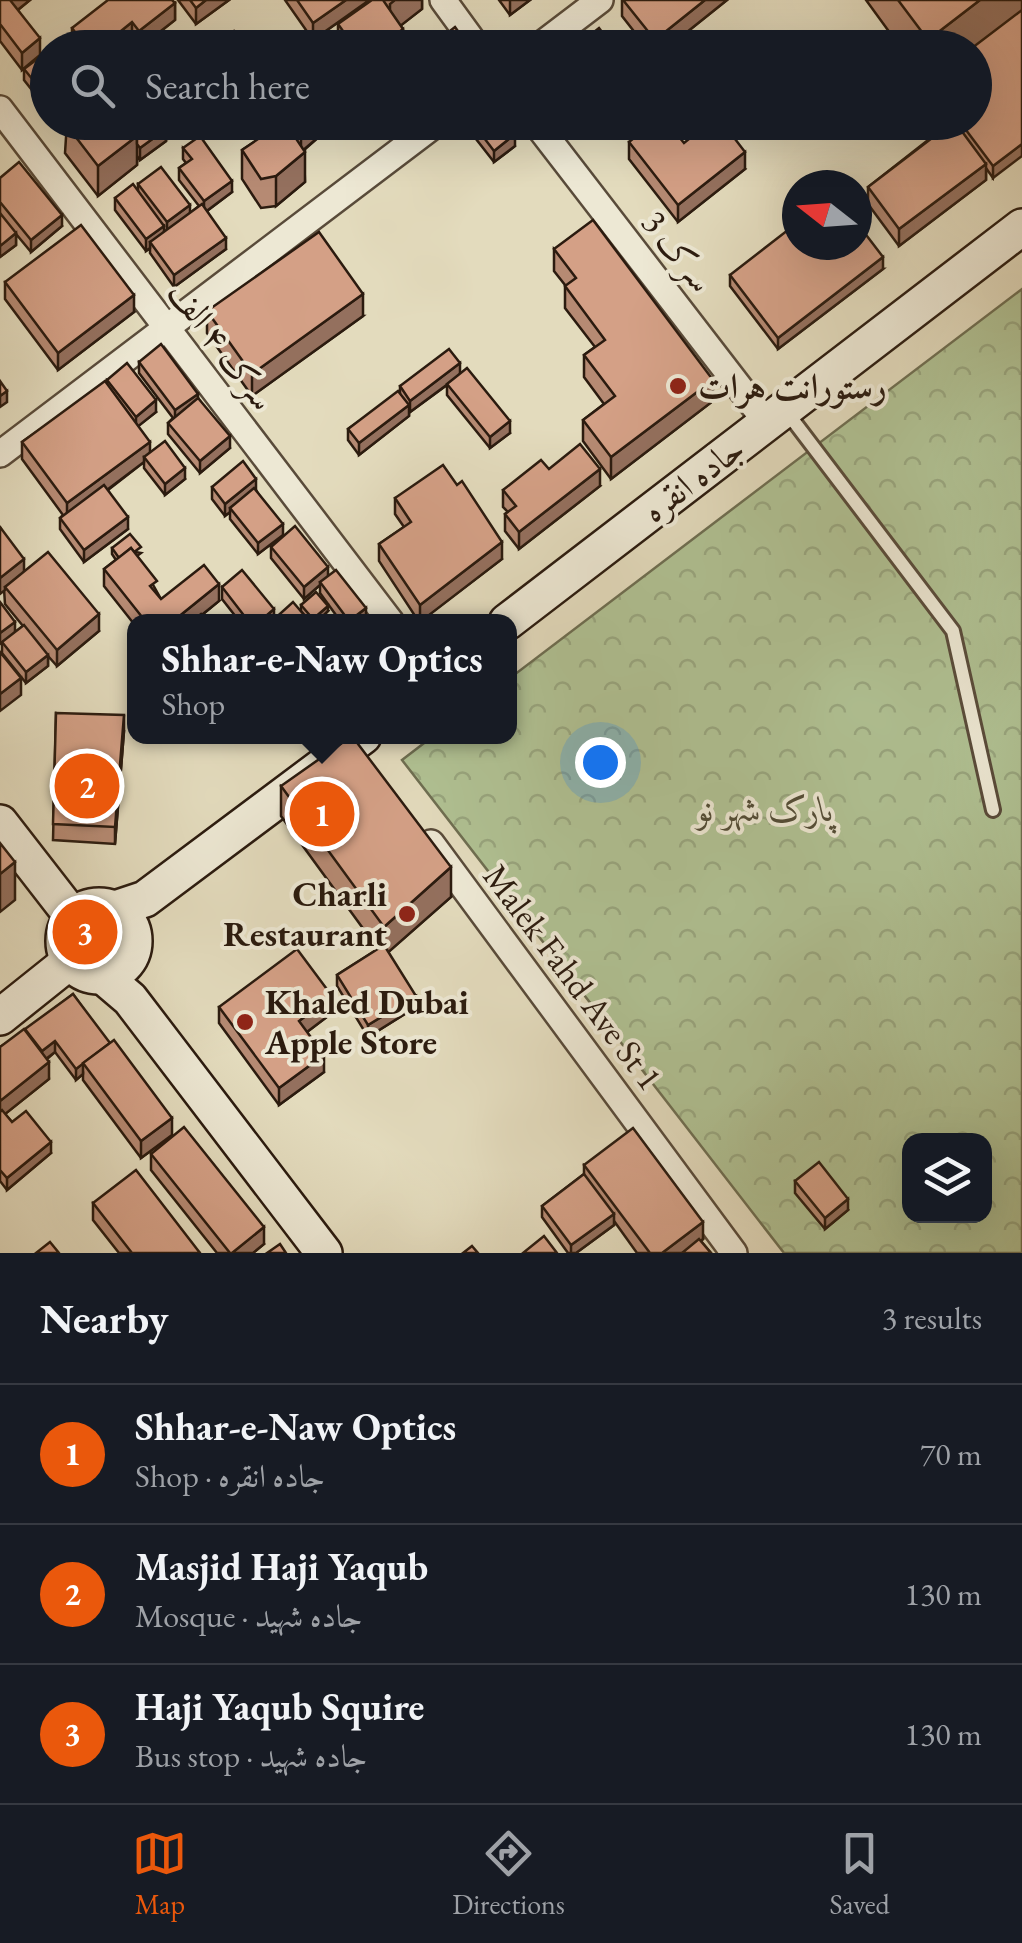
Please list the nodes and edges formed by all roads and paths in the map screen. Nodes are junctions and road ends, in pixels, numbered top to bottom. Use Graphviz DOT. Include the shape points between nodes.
graph roads {
  1 [pos="443,0"];
  2 [pos="600,0"];
  3 [pos="465,30"];
  4 [pos="561,30"];
  5 [pos="0,110"];
  6 [pos="415,140"];
  7 [pos="550,140"];
  8 [pos="1022,227"];
  9 [pos="166,331"];
  10 [pos="776,416"];
  11 [pos="0,454"];
  12 [pos="385,614"];
  13 [pos="517,614"];
  14 [pos="362,746"];
  15 [pos="993,810"];
  16 [pos="415,822"];
  17 [pos="0,823"];
  18 [pos="115,909"];
  19 [pos="73,917"];
  20 [pos="70,961"];
  21 [pos="116,988"];
  22 [pos="0,1017"];
  23 [pos="324,1253"];
  24 [pos="734,1253"];
  1 -- 3 [label="street"];
  2 -- 4 [label="street"];
  5 -- 9 [label="street, سرک ۴ الف"];
  6 -- 9 [label="street"];
  7 -- 10 [label="street, سرک 3"];
  8 -- 10 [label="main road, جاده انقره"];
  9 -- 11 [label="street"];
  9 -- 12 [label="street, سرک ۴ الف"];
  10 -- 13 [label="main road, جاده انقره"];
  10 -- 15 [label="lane" via="954,631"];
  14 -- 18 [label="main road" via="145,899"];
  16 -- 24 [label="street, Malek Fahd Ave St 1"];
  17 -- 19 [label="main road"];
  18 -- 19 [label="main road" via="93,906"];
  18 -- 21 [label="main road" via="130,925 134,947"];
  19 -- 20 [label="main road" via="64,938"];
  20 -- 21 [label="main road"];
  20 -- 22 [label="main road"];
  21 -- 23 [label="main road"];
}
